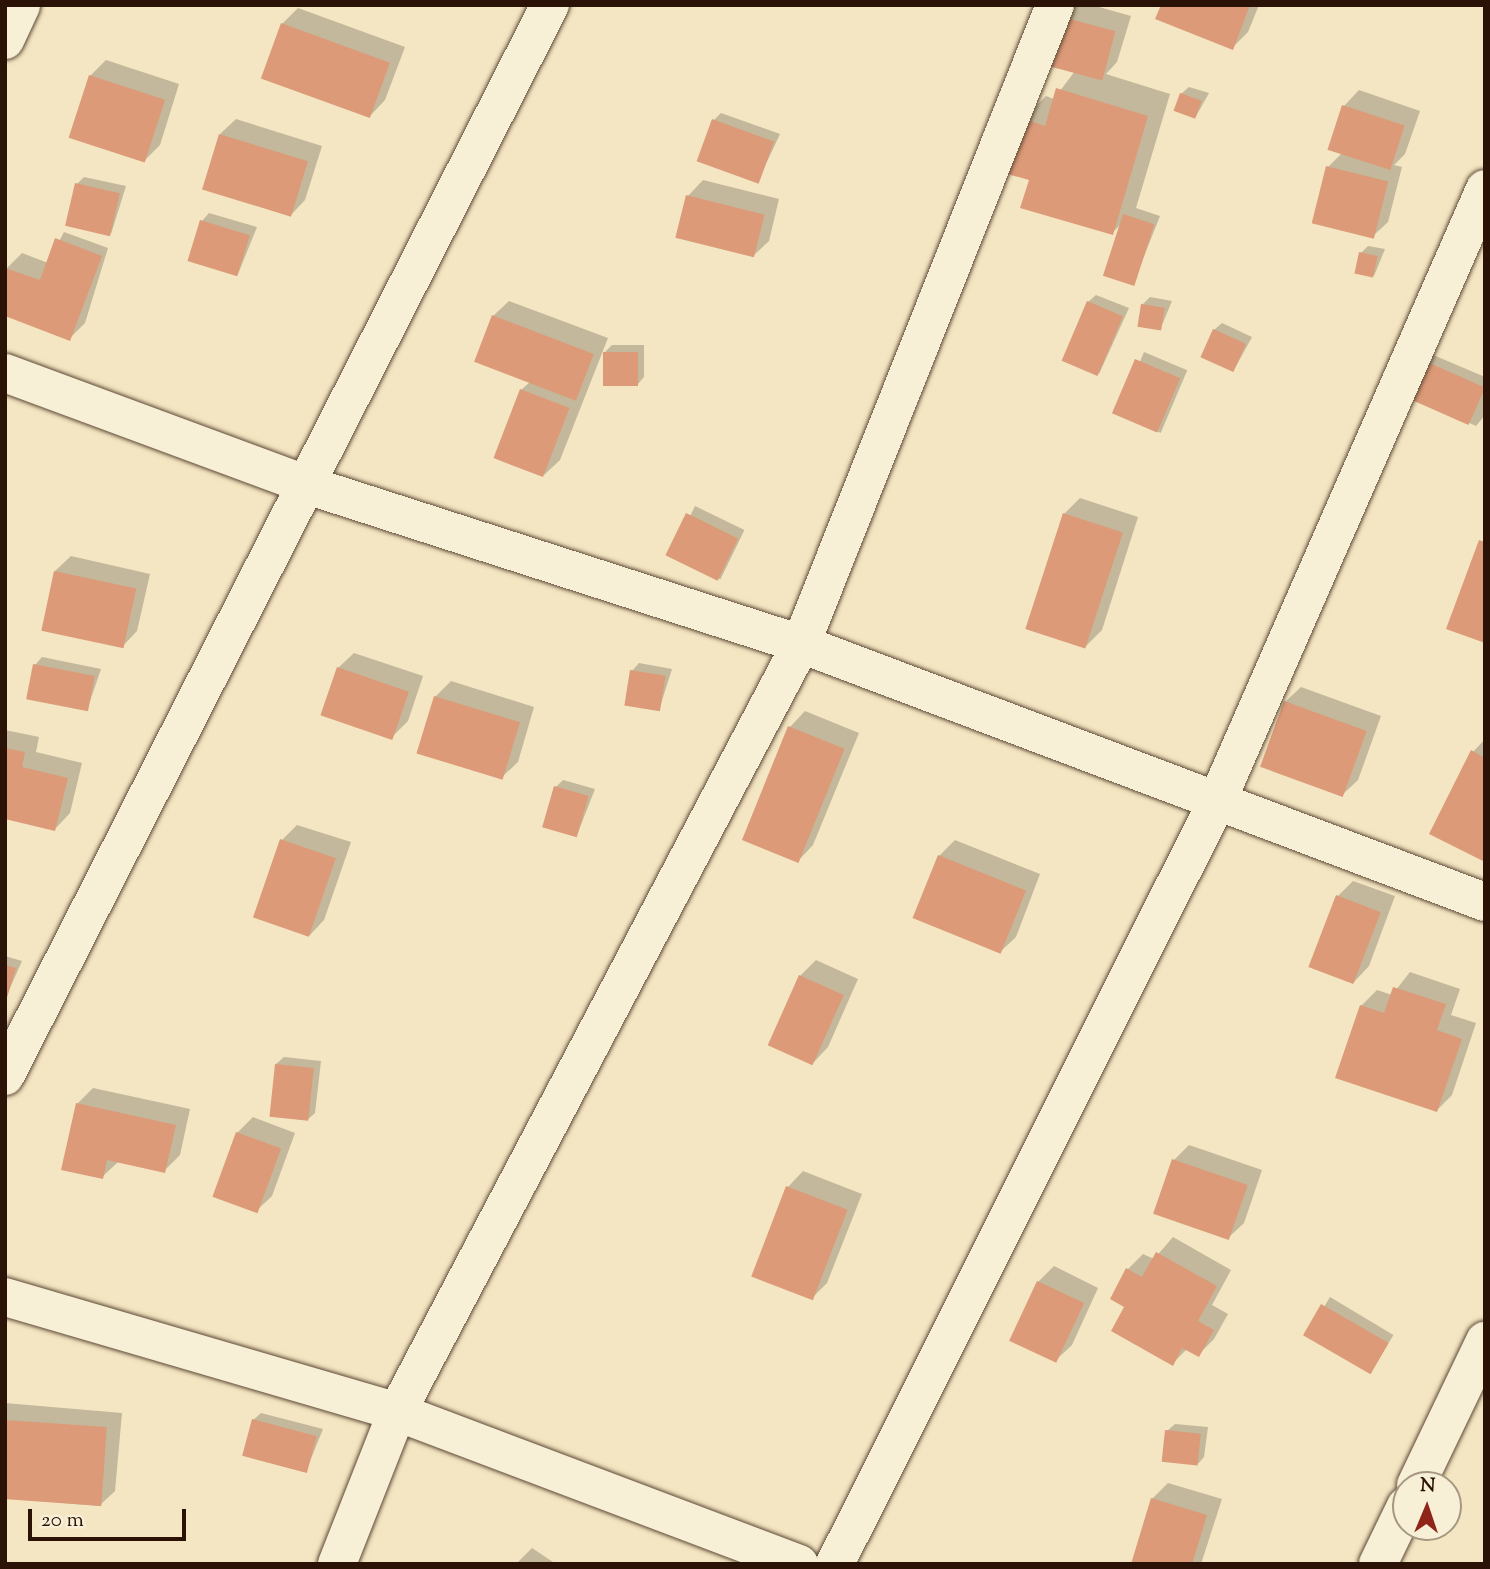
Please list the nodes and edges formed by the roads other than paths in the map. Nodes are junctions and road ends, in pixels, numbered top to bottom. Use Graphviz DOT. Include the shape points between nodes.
graph roads {
  1 [pos="21,5"];
  2 [pos="550,5"];
  3 [pos="1055,5"];
  4 [pos="5,40"];
  5 [pos="1485,188"];
  6 [pos="5,373"];
  7 [pos="310,485"];
  8 [pos="801,644"];
  9 [pos="1217,801"];
  10 [pos="1485,902"];
  11 [pos="5,1076"];
  12 [pos="5,1297"];
  13 [pos="1485,1341"];
  14 [pos="397,1412"];
  15 [pos="1423,1471"];
  16 [pos="1392,1535"];
  17 [pos="337,1564"];
  18 [pos="799,1564"];
  19 [pos="835,1564"];
  20 [pos="1378,1564"];
  1 -- 4 [label="street"];
  2 -- 7 [label="street"];
  3 -- 8 [label="street"];
  5 -- 9 [label="street"];
  6 -- 7 [label="street"];
  7 -- 8 [label="street"];
  7 -- 11 [label="street"];
  8 -- 9 [label="street"];
  8 -- 14 [label="street"];
  9 -- 10 [label="street"];
  9 -- 19 [label="street"];
  12 -- 14 [label="street"];
  13 -- 15 [label="street"];
  14 -- 17 [label="street"];
  14 -- 18 [label="street"];
  16 -- 20 [label="street"];
}
